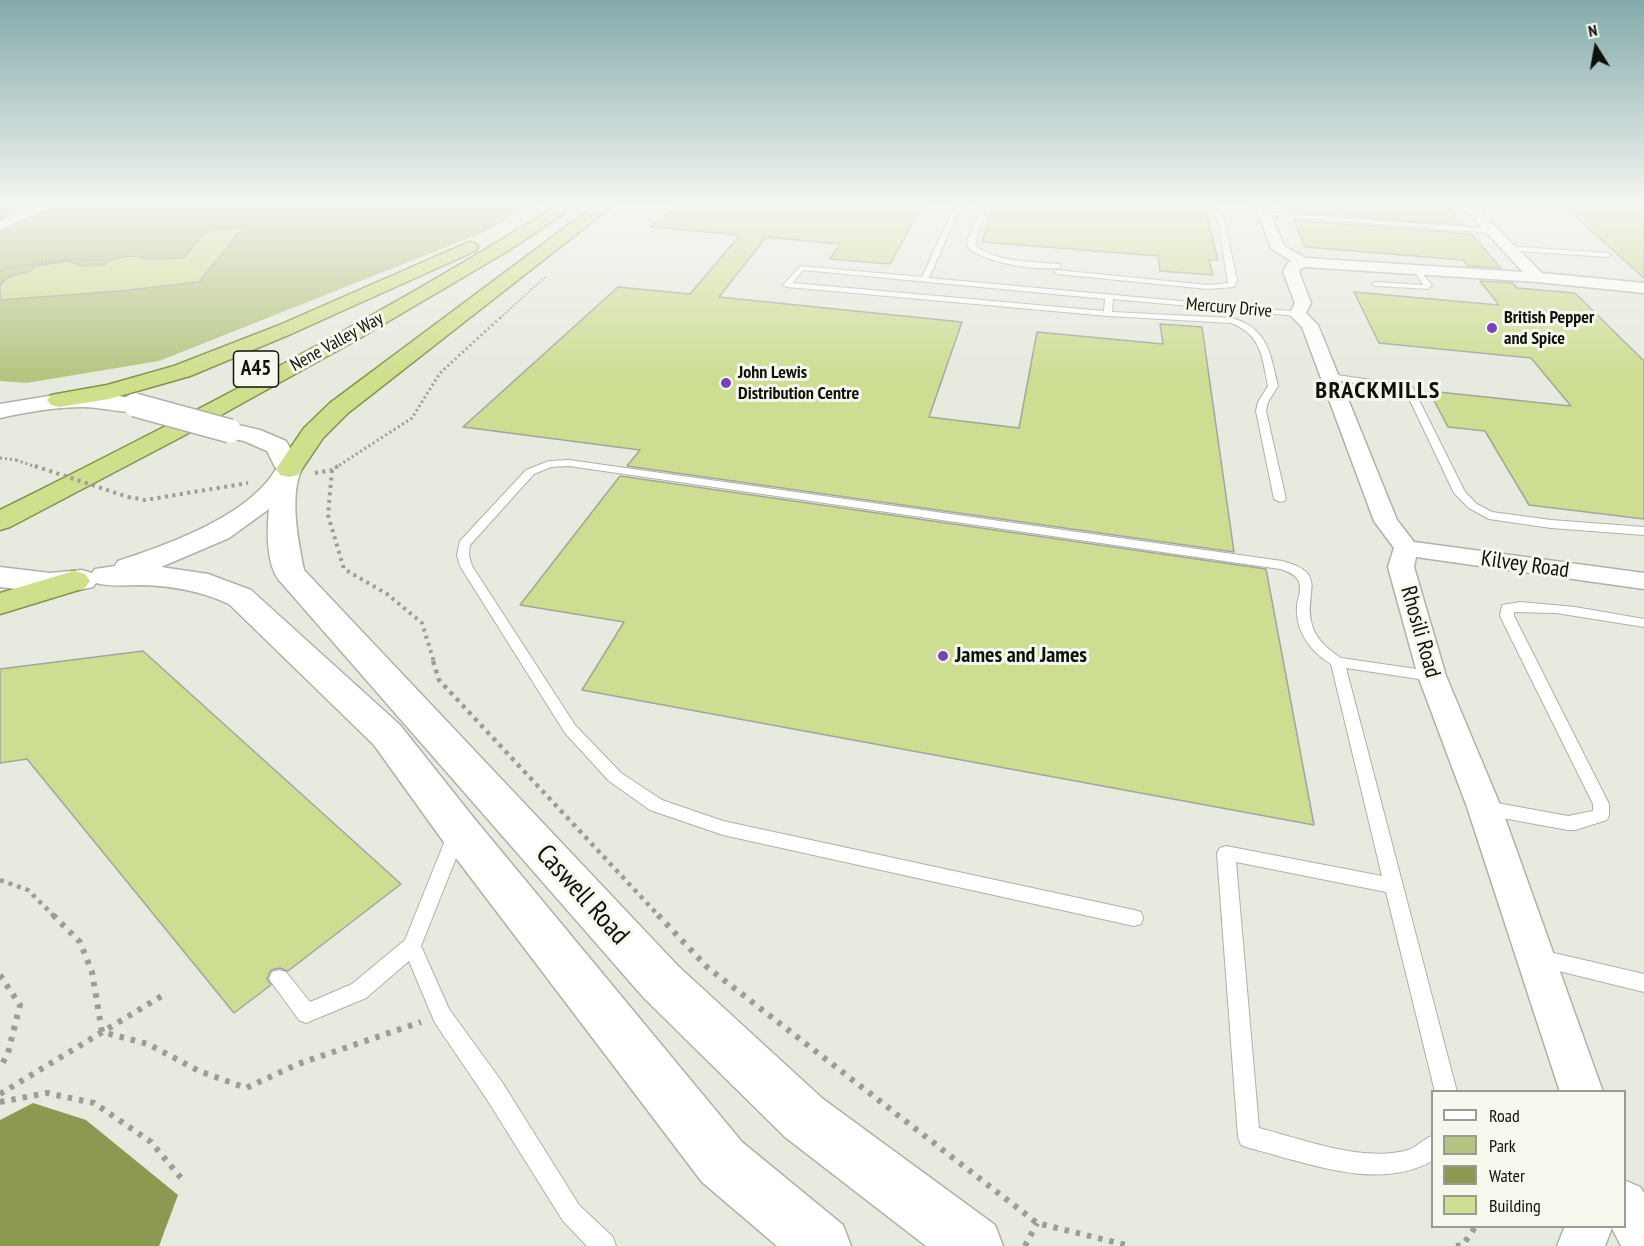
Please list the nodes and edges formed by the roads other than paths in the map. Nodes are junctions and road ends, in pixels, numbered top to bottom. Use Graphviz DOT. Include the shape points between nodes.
graph roads {
  1 [pos="437,261"];
  2 [pos="458,261"];
  3 [pos="480,261"];
  4 [pos="494,261"];
  5 [pos="532,261"];
  6 [pos="933,261"];
  7 [pos="1004,261"];
  8 [pos="1229,261"];
  9 [pos="1521,261"];
  10 [pos="1303,262"];
  11 [pos="1418,270"];
  12 [pos="1057,276"];
  13 [pos="1537,277"];
  14 [pos="925,279"];
  15 [pos="1376,284"];
  16 [pos="984,285"];
  17 [pos="1644,288"];
  18 [pos="1109,297"];
  19 [pos="980,302"];
  20 [pos="1108,314"];
  21 [pos="1298,314"];
  22 [pos="387,315"];
  23 [pos="1330,377"];
  24 [pos="59,400"];
  25 [pos="33,403"];
  26 [pos="0,405"];
  27 [pos="0,411"];
  28 [pos="286,476"];
  29 [pos="0,499"];
  30 [pos="1280,499"];
  31 [pos="0,521"];
  32 [pos="1644,531"];
  33 [pos="1406,548"];
  34 [pos="0,578"];
  35 [pos="90,579"];
  36 [pos="1643,582"];
  37 [pos="0,604"];
  38 [pos="1644,623"];
  39 [pos="1337,662"];
  40 [pos="1432,676"];
  41 [pos="1484,807"];
  42 [pos="458,829"];
  43 [pos="1394,886"];
  44 [pos="1134,918"];
  45 [pos="412,946"];
  46 [pos="1536,958"];
  47 [pos="279,979"];
  48 [pos="1644,983"];
  49 [pos="1445,1090"];
  50 [pos="1581,1090"];
  51 [pos="1431,1148"];
  52 [pos="1626,1207"];
  53 [pos="1589,1228"];
  54 [pos="1644,1242"];
  55 [pos="604,1246"];
  56 [pos="822,1246"];
  57 [pos="974,1246"];
  58 [pos="1581,1246"];
  1 -- 24 [label="highway" via="182,371 119,390"];
  2 -- 29 [label="highway, Nene Valley Way / A45"];
  3 -- 22 [label="highway, Nene Valley Way / A45"];
  4 -- 22 [label="highway" via="462,281"];
  5 -- 28 [label="highway" via="339,408 313,433"];
  6 -- 14 [label="lane"];
  7 -- 12 [label="lane"];
  8 -- 12 [label="lane" via="1231,285 1202,287"];
  9 -- 13 [label="street"];
  10 -- 11 [label="street"];
  10 -- 21 [label="street" via="1293,266 1291,272 1303,303"];
  11 -- 13 [label="street"];
  11 -- 15 [label="lane" via="1428,280 1425,287"];
  12 -- 16 [label="lane, Mercury Drive"];
  12 -- 18 [label="lane, Mercury Drive"];
  13 -- 17 [label="street"];
  14 -- 16 [label="lane, Mercury Drive"];
  14 -- 19 [label="lane, Mercury Drive" via="801,267 787,285"];
  16 -- 19 [label="lane"];
  18 -- 20 [label="lane"];
  18 -- 21 [label="lane, Mercury Drive"];
  19 -- 20 [label="lane"];
  20 -- 30 [label="lane" via="1232,321 1254,331 1261,339 1273,386 1261,411"];
  21 -- 23 [label="street" via="1310,325"];
  22 -- 31 [label="highway, Nene Valley Way / A45" via="112,465"];
  23 -- 32 [label="lane" via="1409,388 1460,493 1489,515"];
  23 -- 33 [label="street" via="1386,521"];
  24 -- 25 [label="street"];
  24 -- 28 [label="street, bridge" via="106,400 135,405 250,435 277,446"];
  25 -- 26 [label="street"];
  25 -- 27 [label="street"];
  28 -- 35 [label="street" via="249,513 219,532 184,550"];
  28 -- 57 [label="street, Caswell Road" via="282,532 289,572 297,581 660,982 804,1118"];
  33 -- 36 [label="street, Kilvey Road"];
  33 -- 40 [label="street, Rhosili Road" via="1401,567"];
  34 -- 35 [label="street" via="50,583"];
  35 -- 37 [label="highway"];
  35 -- 42 [label="street" via="145,575 186,579 221,587 240,597 387,735"];
  38 -- 41 [label="lane" via="1558,610 1507,608 1507,616 1601,804 1600,815 1568,823"];
  39 -- 40 [label="lane"];
  39 -- 43 [label="lane"];
  39 -- 44 [label="lane" via="1318,648 1306,630 1305,581 1301,574 1282,565 569,463 549,464 530,472 464,544 466,566 570,729 615,777 656,806 723,828"];
  40 -- 41 [label="street, Rhosili Road"];
  41 -- 46 [label="street, Rhosili Road"];
  42 -- 45 [label="lane"];
  42 -- 56 [label="street" via="722,1162"];
  43 -- 49 [label="lane"];
  43 -- 51 [label="lane" via="1226,853 1249,1137 1374,1165 1411,1160"];
  45 -- 47 [label="lane" via="359,991 306,1013"];
  45 -- 55 [label="lane" via="442,1016 571,1213"];
  46 -- 48 [label="lane"];
  46 -- 50 [label="street, Rhosili Road"];
  52 -- 54 [label="street"];
  53 -- 58 [label="street"];
}
